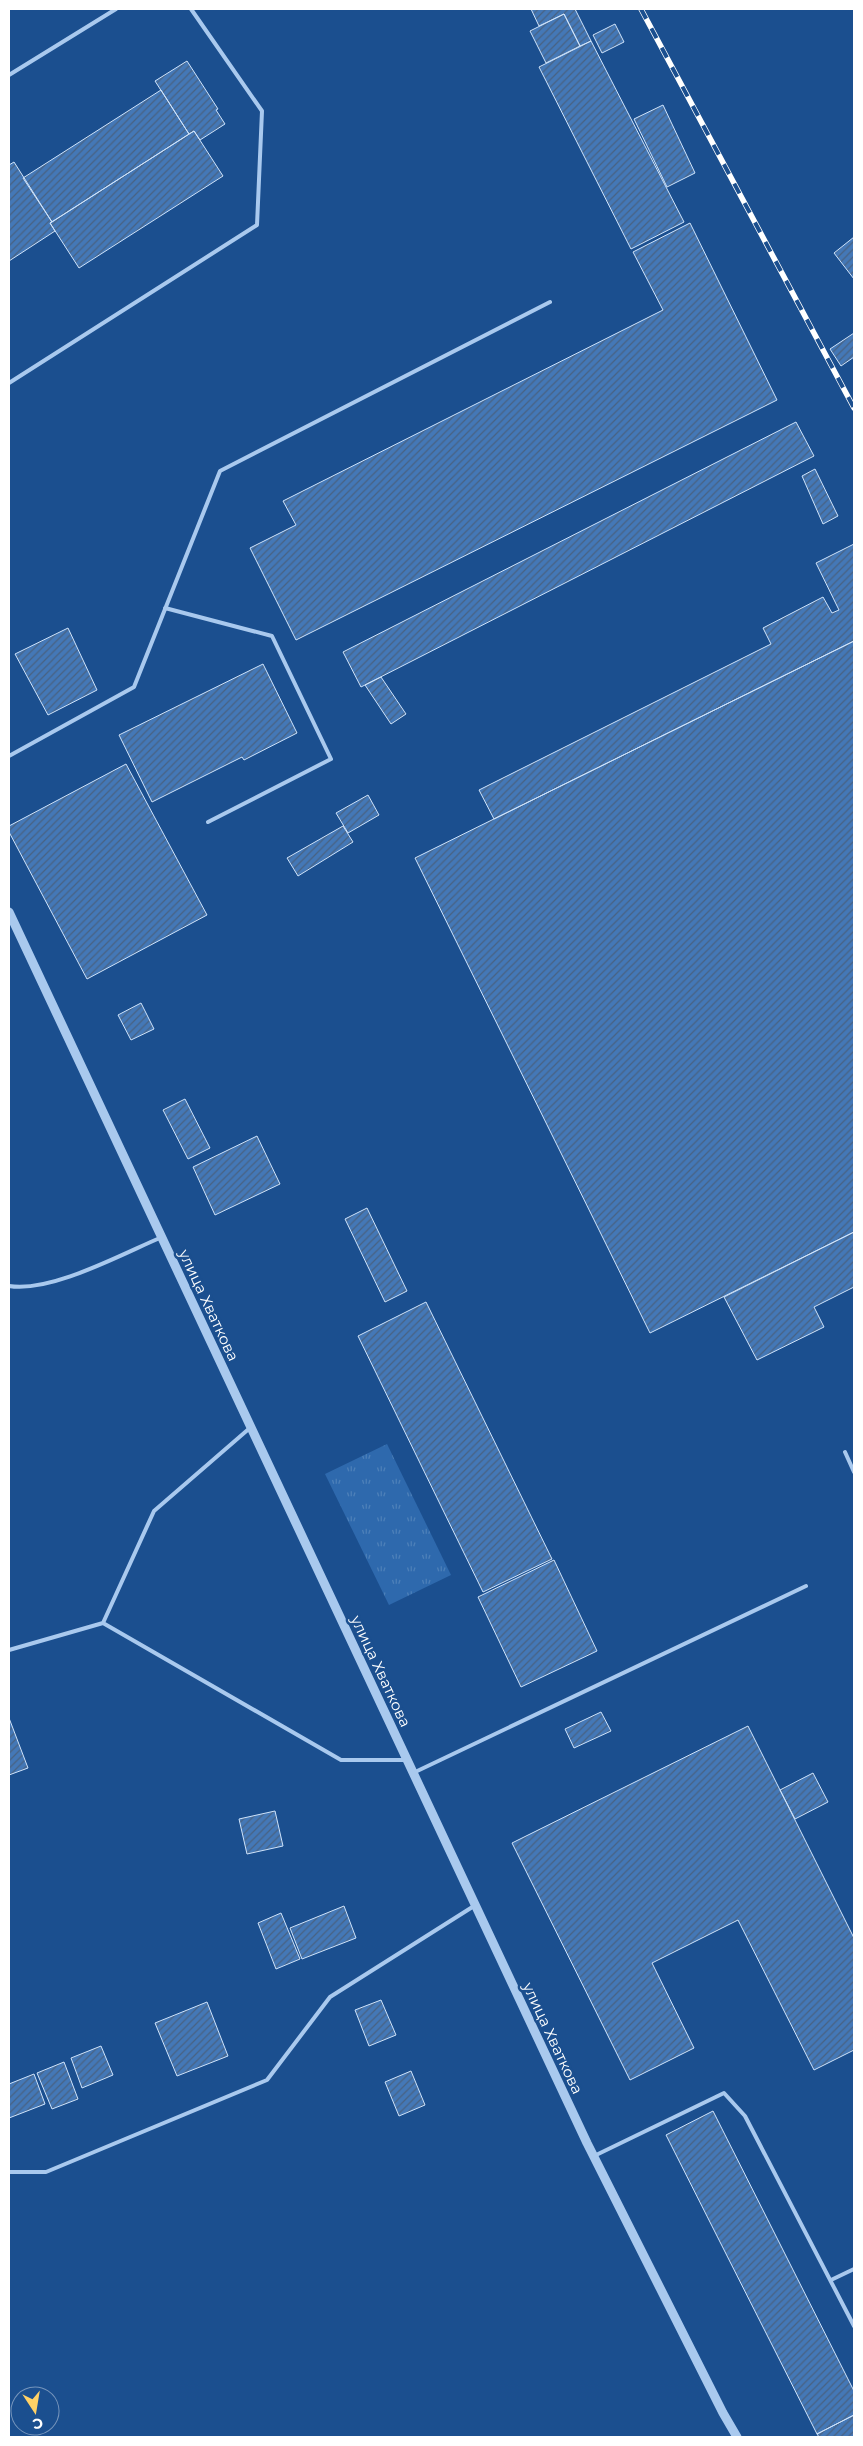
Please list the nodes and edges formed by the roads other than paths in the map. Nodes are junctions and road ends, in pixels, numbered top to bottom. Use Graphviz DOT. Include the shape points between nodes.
graph roads {
  1 [pos="116,9"];
  2 [pos="192,9"];
  3 [pos="9,75"];
  4 [pos="550,302"];
  5 [pos="9,383"];
  6 [pos="166,608"];
  7 [pos="9,756"];
  8 [pos="208,822"];
  9 [pos="9,912"];
  10 [pos="162,1238"];
  11 [pos="9,1286"];
  12 [pos="251,1427"];
  13 [pos="845,1452"];
  14 [pos="854,1472"];
  15 [pos="806,1586"];
  16 [pos="103,1623"];
  17 [pos="9,1650"];
  18 [pos="408,1760"];
  19 [pos="413,1773"];
  20 [pos="476,1905"];
  21 [pos="594,2156"];
  22 [pos="9,2172"];
  23 [pos="854,2270"];
  24 [pos="831,2280"];
  25 [pos="854,2326"];
  26 [pos="738,2437"];
  1 -- 3 [label="lane"];
  2 -- 5 [label="lane" via="262,111 257,225"];
  4 -- 6 [label="lane" via="220,471"];
  6 -- 7 [label="lane" via="134,687"];
  6 -- 8 [label="lane" via="272,636 332,759"];
  9 -- 10 [label="street, улица Хваткова"];
  10 -- 11 [label="lane" via="55,1282 22,1288"];
  10 -- 12 [label="street, улица Хваткова"];
  12 -- 16 [label="lane" via="154,1511"];
  12 -- 18 [label="street, улица Хваткова"];
  13 -- 14 [label="lane"];
  15 -- 19 [label="lane"];
  16 -- 17 [label="lane"];
  16 -- 18 [label="lane" via="342,1760"];
  18 -- 19 [label="street, улица Хваткова"];
  19 -- 20 [label="street, улица Хваткова"];
  20 -- 21 [label="street, улица Хваткова"];
  20 -- 22 [label="lane" via="330,1997 267,2080 46,2172"];
  21 -- 24 [label="lane" via="724,2093 745,2116"];
  21 -- 26 [label="street, улица Хваткова"];
  23 -- 24 [label="lane"];
  24 -- 25 [label="lane"];
}
